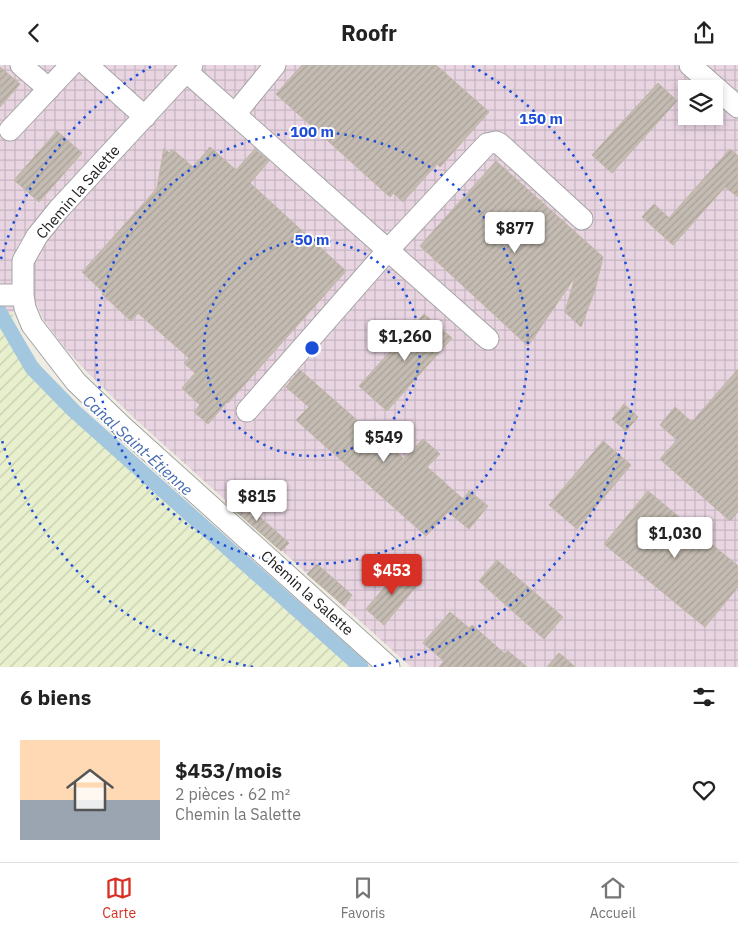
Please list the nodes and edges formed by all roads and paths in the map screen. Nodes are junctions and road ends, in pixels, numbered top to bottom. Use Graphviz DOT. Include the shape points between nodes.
graph roads {
  1 [pos="21,65"];
  2 [pos="71,65"];
  3 [pos="87,65"];
  4 [pos="275,65"];
  5 [pos="690,65"];
  6 [pos="189,68"];
  7 [pos="49,89"];
  8 [pos="738,107"];
  9 [pos="235,115"];
  10 [pos="145,117"];
  11 [pos="10,130"];
  12 [pos="582,219"];
  13 [pos="388,250"];
  14 [pos="0,295"];
  15 [pos="23,295"];
  16 [pos="488,339"];
  17 [pos="247,411"];
  18 [pos="390,667"];
  1 -- 7 [label="street"];
  2 -- 7 [label="street"];
  3 -- 10 [label="street"];
  4 -- 9 [label="street"];
  5 -- 8 [label="street"];
  6 -- 9 [label="street"];
  6 -- 10 [label="street, Chemin la Salette"];
  7 -- 11 [label="street"];
  9 -- 13 [label="street"];
  10 -- 15 [label="street, Chemin la Salette" via="37,236 23,261"];
  12 -- 13 [label="street" via="500,144 491,142"];
  13 -- 16 [label="street"];
  13 -- 17 [label="street"];
  14 -- 15 [label="street"];
  15 -- 18 [label="street, Chemin la Salette" via="24,308 32,325 76,382"];
}
